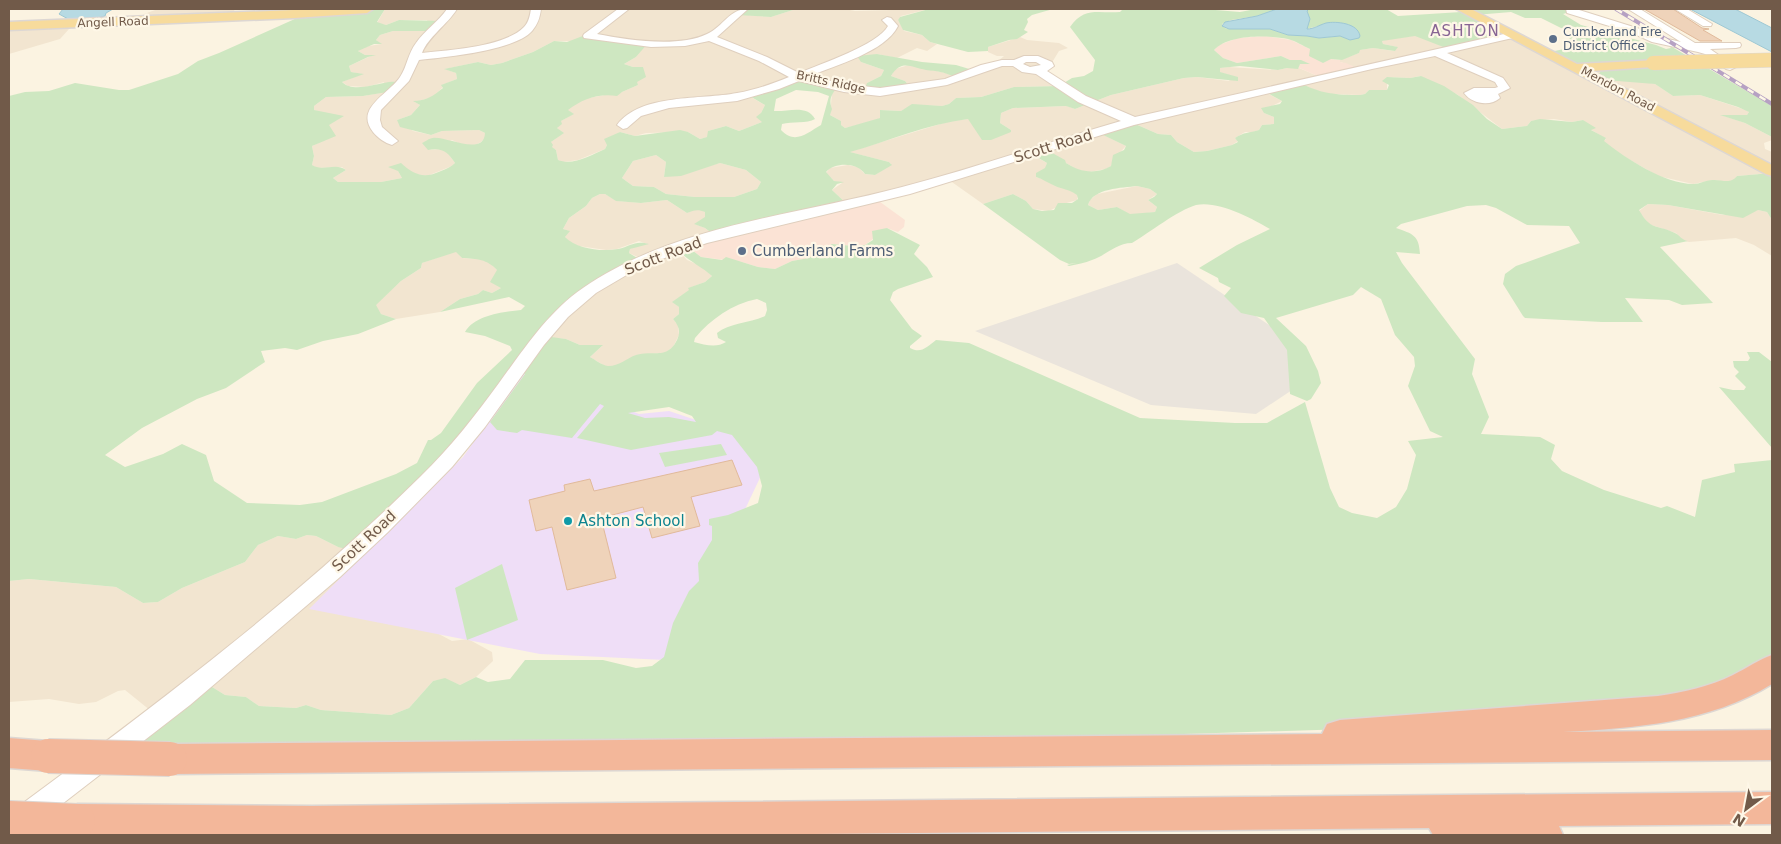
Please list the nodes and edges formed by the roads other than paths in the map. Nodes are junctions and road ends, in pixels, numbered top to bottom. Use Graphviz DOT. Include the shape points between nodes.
graph roads {
  1 [pos="367,9"];
  2 [pos="452,9"];
  3 [pos="536,9"];
  4 [pos="624,9"];
  5 [pos="743,9"];
  6 [pos="1462,9"];
  7 [pos="1569,9"];
  8 [pos="1633,9"];
  9 [pos="1680,9"];
  10 [pos="886,20"];
  11 [pos="1707,24"];
  12 [pos="9,26"];
  13 [pos="1513,35"];
  14 [pos="709,37"];
  15 [pos="1736,45"];
  16 [pos="1687,46"];
  17 [pos="1436,52"];
  18 [pos="414,57"];
  19 [pos="1772,60"];
  20 [pos="1016,63"];
  21 [pos="1614,65"];
  22 [pos="1730,67"];
  23 [pos="1577,68"];
  24 [pos="798,77"];
  25 [pos="1605,83"];
  26 [pos="1066,90"];
  27 [pos="1491,93"];
  28 [pos="1082,99"];
  29 [pos="1133,121"];
  30 [pos="623,125"];
  31 [pos="392,141"];
  32 [pos="1772,172"];
  33 [pos="1772,668"];
  34 [pos="1772,745"];
  35 [pos="1174,750"];
  36 [pos="9,754"];
  37 [pos="1772,808"];
  38 [pos="1294,812"];
  39 [pos="9,818"];
  40 [pos="9,830"];
  41 [pos="1544,835"];
  1 -- 12 [label="main road, Angell Road"];
  2 -- 18 [label="street" via="420,44"];
  3 -- 18 [label="street" via="531,25 521,35 476,48"];
  4 -- 14 [label="street" via="588,36 674,44"];
  5 -- 14 [label="street"];
  6 -- 13 [label="main road, Mendon Road"];
  7 -- 16 [label="street" via="1656,40"];
  8 -- 16 [label="street" via="1689,42"];
  9 -- 11 [label="street"];
  10 -- 24 [label="street" via="893,26 883,39"];
  13 -- 17 [label="street, Scott Road"];
  13 -- 23 [label="main road, Mendon Road"];
  14 -- 24 [label="street, Britts Ridge"];
  15 -- 16 [label="street"];
  16 -- 22 [label="street" via="1709,52"];
  17 -- 27 [label="street" via="1499,80 1504,88"];
  17 -- 29 [label="street, Scott Road"];
  18 -- 31 [label="street" via="405,79 380,102 373,116 378,132"];
  19 -- 21 [label="main road, bridge"];
  20 -- 24 [label="street, Britts Ridge" via="1002,63 947,82 892,92 844,88"];
  20 -- 26 [label="street, Britts Ridge" via="1025,70 1039,70"];
  21 -- 23 [label="main road"];
  21 -- 25 [label="main road" via="1598,73"];
  23 -- 25 [label="main road, Mendon Road"];
  24 -- 30 [label="street" via="749,95 655,107 637,114"];
  25 -- 32 [label="main road, Mendon Road"];
  26 -- 28 [label="street"];
  28 -- 29 [label="street"];
  29 -- 40 [label="street, Scott Road" via="910,190 680,247 628,268 593,288 566,309 462,444 406,502 297,602 154,720"];
  33 -- 35 [label="highway" via="1748,684 1716,697 1662,709 1379,730"];
  34 -- 35 [label="highway"];
  35 -- 36 [label="highway, bridge" via="170,759"];
  37 -- 38 [label="highway"];
  38 -- 39 [label="highway, bridge" via="274,823 78,822"];
  38 -- 41 [label="highway"];
}
